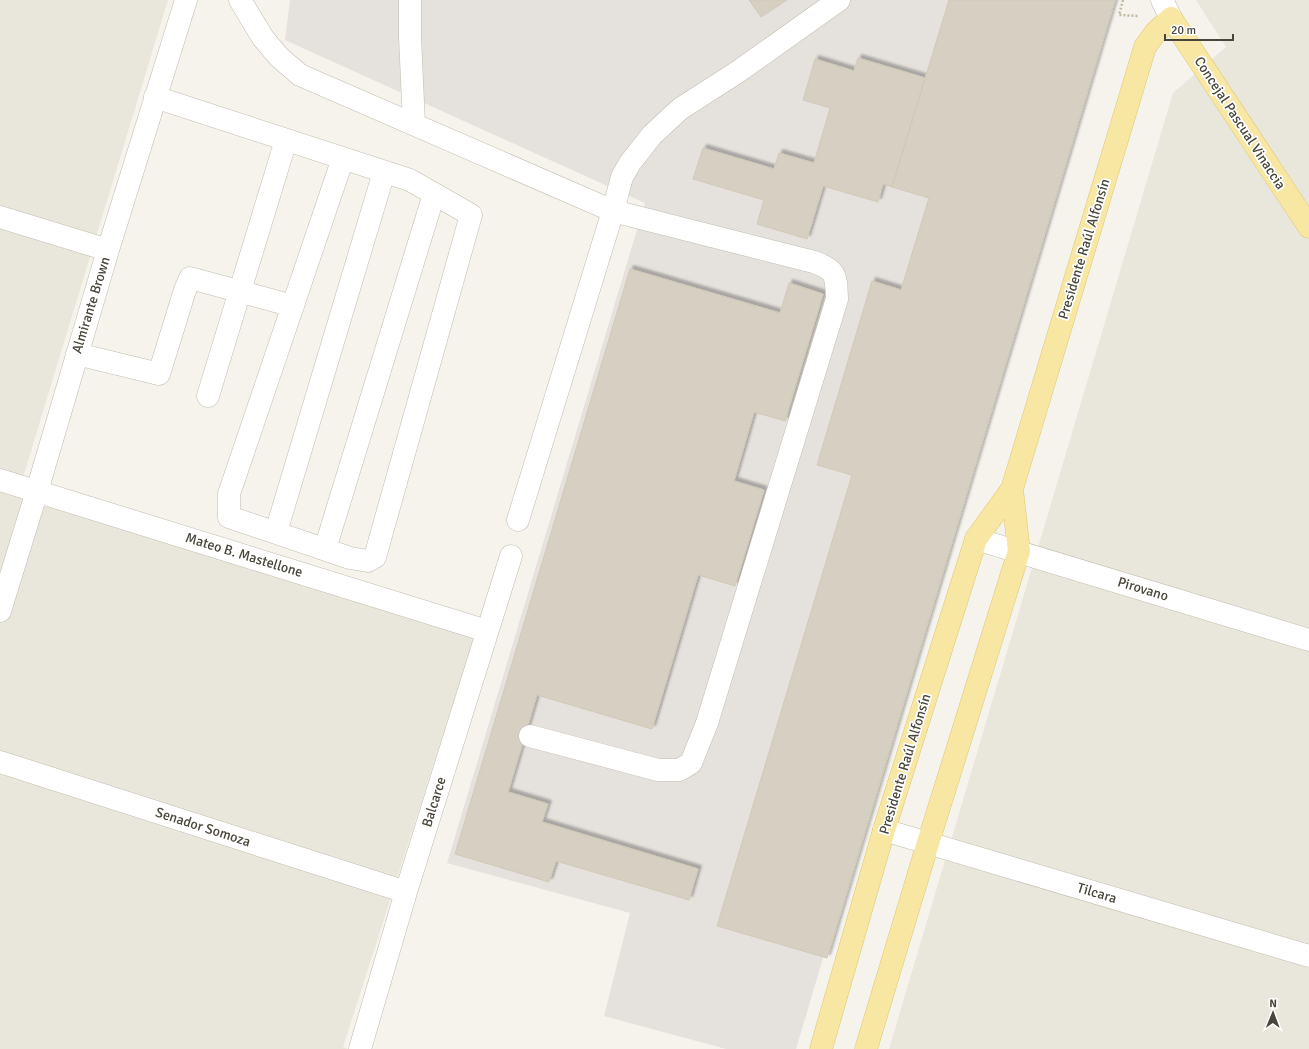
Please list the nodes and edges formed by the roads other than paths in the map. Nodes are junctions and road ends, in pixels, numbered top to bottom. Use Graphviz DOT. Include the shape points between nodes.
graph roads {
  1 [pos="185,0"];
  2 [pos="240,0"];
  3 [pos="410,0"];
  4 [pos="839,0"];
  5 [pos="1167,9"];
  6 [pos="155,97"];
  7 [pos="414,124"];
  8 [pos="286,140"];
  9 [pos="343,158"];
  10 [pos="384,172"];
  11 [pos="434,194"];
  12 [pos="613,211"];
  13 [pos="0,217"];
  14 [pos="1309,227"];
  15 [pos="108,250"];
  16 [pos="240,291"];
  17 [pos="293,306"];
  18 [pos="77,354"];
  19 [pos="208,396"];
  20 [pos="0,480"];
  21 [pos="1012,489"];
  22 [pos="37,491"];
  23 [pos="518,520"];
  24 [pos="276,532"];
  25 [pos="976,539"];
  26 [pos="325,549"];
  27 [pos="1019,552"];
  28 [pos="511,556"];
  29 [pos="0,611"];
  30 [pos="487,631"];
  31 [pos="1309,640"];
  32 [pos="530,736"];
  33 [pos="0,762"];
  34 [pos="884,830"];
  35 [pos="928,843"];
  36 [pos="406,892"];
  37 [pos="1309,956"];
  38 [pos="360,1049"];
  39 [pos="821,1049"];
  40 [pos="866,1049"];
  1 -- 6 [label="street, Almirante Brown"];
  2 -- 7 [label="street" via="263,38 279,57 300,75"];
  3 -- 7 [label="street"];
  4 -- 12 [label="street" via="739,71 680,109 652,135 622,177"];
  5 -- 14 [label="main road, Concejal Pascual Vinaccia"];
  5 -- 21 [label="main road, Presidente Raúl Alfonsín" via="1145,47"];
  6 -- 8 [label="street"];
  6 -- 15 [label="street, Almirante Brown"];
  7 -- 12 [label="street"];
  8 -- 9 [label="street"];
  8 -- 16 [label="street"];
  9 -- 10 [label="street"];
  9 -- 17 [label="street"];
  10 -- 11 [label="street" via="410,180"];
  10 -- 24 [label="street"];
  11 -- 26 [label="street"];
  11 -- 26 [label="street" via="471,215 375,557 368,561"];
  12 -- 23 [label="street"];
  12 -- 32 [label="street" via="828,267 836,279 837,299 707,723 690,763 679,770 658,770"];
  13 -- 15 [label="street"];
  15 -- 18 [label="street, Almirante Brown"];
  16 -- 17 [label="street"];
  16 -- 18 [label="street" via="190,278 159,374"];
  16 -- 19 [label="street"];
  17 -- 24 [label="street" via="229,494 229,517"];
  18 -- 22 [label="street, Almirante Brown"];
  20 -- 22 [label="street, Mateo B. Mastellone"];
  21 -- 25 [label="main road, Presidente Raúl Alfonsín"];
  21 -- 27 [label="main road, Presidente Raúl Alfonsín"];
  22 -- 29 [label="street, Almirante Brown"];
  22 -- 30 [label="street, Mateo B. Mastellone"];
  24 -- 26 [label="street"];
  25 -- 27 [label="street, Pirovano"];
  25 -- 34 [label="main road, Presidente Raúl Alfonsín"];
  27 -- 31 [label="street, Pirovano"];
  27 -- 35 [label="main road, Presidente Raúl Alfonsín"];
  28 -- 30 [label="street, Balcarce"];
  30 -- 36 [label="street, Balcarce"];
  33 -- 36 [label="street, Senador Somoza"];
  34 -- 35 [label="street, Tilcara"];
  34 -- 39 [label="main road, Presidente Raúl Alfonsín"];
  35 -- 37 [label="street, Tilcara"];
  35 -- 40 [label="main road, Presidente Raúl Alfonsín"];
  36 -- 38 [label="street, Balcarce"];
}
